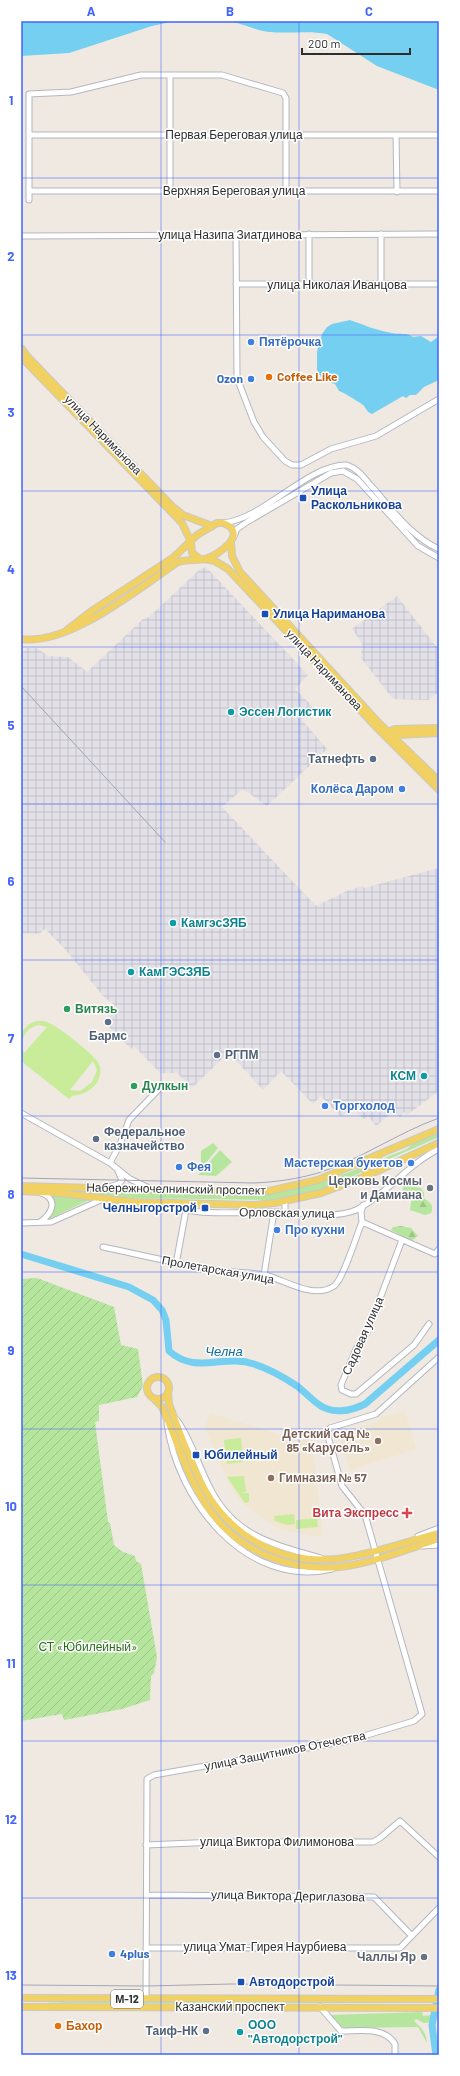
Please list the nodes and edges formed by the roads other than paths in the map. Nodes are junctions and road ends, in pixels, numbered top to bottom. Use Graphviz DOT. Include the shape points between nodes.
graph roads {
  1 [pos="170,75"];
  2 [pos="28,135"];
  3 [pos="171,135"];
  4 [pos="286,135"];
  5 [pos="396,135"];
  6 [pos="439,135"];
  7 [pos="29,191"];
  8 [pos="170,191"];
  9 [pos="286,191"];
  10 [pos="439,191"];
  11 [pos="397,192"];
  12 [pos="29,200"];
  13 [pos="309,234"];
  14 [pos="381,234"];
  15 [pos="439,234"];
  16 [pos="236,235"];
  17 [pos="21,236"];
  18 [pos="236,284"];
  19 [pos="381,284"];
  20 [pos="439,284"];
  21 [pos="309,285"];
  22 [pos="21,348"];
  23 [pos="21,357"];
  24 [pos="439,399"];
  25 [pos="223,523"];
  26 [pos="212,526"];
  27 [pos="233,539"];
  28 [pos="191,542"];
  29 [pos="439,549"];
  30 [pos="439,558"];
  31 [pos="202,559"];
  32 [pos="67,630"];
  33 [pos="21,639"];
  34 [pos="439,728"];
  35 [pos="386,733"];
  36 [pos="439,733"];
  37 [pos="412,734"];
  38 [pos="392,739"];
  39 [pos="406,750"];
  40 [pos="439,786"];
  41 [pos="158,1090"];
  42 [pos="21,1113"];
  43 [pos="439,1129"];
  44 [pos="438,1145"];
  45 [pos="379,1155"];
  46 [pos="110,1163"];
  47 [pos="357,1164"];
  48 [pos="385,1168"];
  49 [pos="116,1169"];
  50 [pos="364,1177"];
  51 [pos="21,1186"];
  52 [pos="106,1188"];
  53 [pos="152,1189"];
  54 [pos="21,1191"];
  55 [pos="34,1192"];
  56 [pos="103,1198"];
  57 [pos="285,1201"];
  58 [pos="363,1205"];
  59 [pos="278,1212"];
  60 [pos="285,1214"];
  61 [pos="362,1222"];
  62 [pos="21,1223"];
  63 [pos="38,1223"];
  64 [pos="402,1240"];
  65 [pos="103,1247"];
  66 [pos="439,1250"];
  67 [pos="176,1264"];
  68 [pos="264,1275"];
  69 [pos="430,1324"];
  70 [pos="439,1357"];
  71 [pos="168,1392"];
  72 [pos="154,1399"];
  73 [pos="170,1415"];
  74 [pos="439,1528"];
  75 [pos="439,1533"];
  76 [pos="439,1539"];
  77 [pos="439,1545"];
  78 [pos="389,1546"];
  79 [pos="414,1547"];
  80 [pos="376,1550"];
  81 [pos="378,1558"];
  82 [pos="146,1845"];
  83 [pos="439,1857"];
  84 [pos="147,1895"];
  85 [pos="439,1908"];
  86 [pos="412,1936"];
  87 [pos="146,1948"];
  88 [pos="21,1998"];
  89 [pos="47,1998"];
  90 [pos="146,1999"];
  91 [pos="392,1999"];
  92 [pos="439,1999"];
  93 [pos="21,2007"];
  94 [pos="44,2007"];
  95 [pos="320,2007"];
  96 [pos="392,2007"];
  97 [pos="439,2008"];
  98 [pos="395,2055"];
  1 -- 2 [label="street" via="141,75 66,92 30,94"];
  1 -- 3 [label="street"];
  1 -- 4 [label="street" via="226,76 281,92 286,98"];
  2 -- 3 [label="street, Первая Береговая улица"];
  2 -- 7 [label="street"];
  3 -- 4 [label="street, Первая Береговая улица"];
  3 -- 8 [label="street"];
  4 -- 5 [label="street, Первая Береговая улица"];
  4 -- 9 [label="street"];
  5 -- 6 [label="street, Первая Береговая улица"];
  5 -- 11 [label="street"];
  7 -- 8 [label="street, Верхняя Береговая улица"];
  7 -- 12 [label="street"];
  8 -- 9 [label="street, Верхняя Береговая улица"];
  9 -- 11 [label="street, Верхняя Береговая улица"];
  10 -- 11 [label="street, Верхняя Береговая улица"];
  13 -- 14 [label="street, улица Назипа Зиатдинова"];
  13 -- 16 [label="street, улица Назипа Зиатдинова"];
  13 -- 21 [label="street"];
  14 -- 15 [label="street, улица Назипа Зиатдинова"];
  14 -- 19 [label="street"];
  16 -- 17 [label="street, улица Назипа Зиатдинова"];
  16 -- 18 [label="street"];
  18 -- 21 [label="street, улица Николая Иванцова"];
  18 -- 24 [label="street" via="238,383 252,418 268,443 292,465 301,465 331,449 381,434"];
  19 -- 20 [label="street, улица Николая Иванцова"];
  19 -- 21 [label="street, улица Николая Иванцова"];
  22 -- 26 [label="main road, улица Нариманова" via="172,506 189,518"];
  23 -- 28 [label="main road, улица Нариманова" via="182,523"];
  25 -- 26 [label="main road"];
  25 -- 27 [label="main road" via="231,528"];
  25 -- 29 [label="street" via="242,518 329,467 347,465 360,474 413,532"];
  26 -- 28 [label="main road"];
  27 -- 30 [label="street" via="237,529 246,522 331,473 343,471 357,480 418,546"];
  27 -- 31 [label="main road"];
  27 -- 35 [label="main road, улица Нариманова" via="232,556 240,572"];
  28 -- 31 [label="main road, улица Нариманова" via="192,553"];
  28 -- 32 [label="main road" via="174,557"];
  31 -- 32 [label="main road" via="178,562 98,615"];
  31 -- 35 [label="main road, улица Нариманова" via="214,561 228,569"];
  32 -- 33 [label="main road" via="40,639"];
  34 -- 35 [label="main road" via="395,729"];
  35 -- 38 [label="main road, улица Нариманова"];
  36 -- 37 [label="main road"];
  37 -- 38 [label="main road" via="398,735"];
  37 -- 39 [label="main road" via="405,740"];
  38 -- 39 [label="main road, улица Нариманова"];
  38 -- 40 [label="main road, улица Нариманова"];
  39 -- 40 [label="main road, улица Нариманова"];
  41 -- 46 [label="street" via="129,1120"];
  42 -- 46 [label="street"];
  43 -- 45 [label="main road, Набережночелнинский проспект"];
  44 -- 48 [label="main road, Набережночелнинский проспект"];
  44 -- 58 [label="street, Орловская улица"];
  45 -- 47 [label="main road, Набережночелнинский проспект"];
  45 -- 48 [label="main road" via="375,1164"];
  46 -- 49 [label="street"];
  47 -- 50 [label="main road" via="367,1170"];
  47 -- 53 [label="main road, Набережночелнинский проспект" via="318,1180 269,1191"];
  48 -- 50 [label="main road, Набережночелнинский проспект"];
  49 -- 52 [label="street" via="122,1180 119,1184"];
  49 -- 53 [label="street"];
  50 -- 57 [label="main road, Набережночелнинский проспект" via="320,1193"];
  51 -- 52 [label="main road, Набережночелнинский проспект"];
  52 -- 53 [label="main road, Набережночелнинский проспект"];
  54 -- 55 [label="main road, Набережночелнинский проспект"];
  55 -- 56 [label="main road, Набережночелнинский проспект"];
  55 -- 63 [label="street" via="47,1195 52,1207 50,1214"];
  56 -- 57 [label="main road, Набережночелнинский проспект" via="133,1202 253,1205"];
  56 -- 63 [label="street" via="51,1222"];
  57 -- 60 [label="street"];
  58 -- 60 [label="street, Орловская улица" via="342,1214"];
  58 -- 61 [label="street, Пролетарская улица" via="360,1212"];
  59 -- 60 [label="street, Орловская улица"];
  59 -- 67 [label="street, Орловская улица" via="217,1214 186,1210"];
  59 -- 68 [label="street" via="273,1218"];
  61 -- 64 [label="street"];
  61 -- 68 [label="street, Пролетарская улица" via="339,1282 329,1289 309,1290"];
  62 -- 63 [label="street"];
  64 -- 66 [label="street" via="435,1254"];
  64 -- 69 [label="street, Садовая улица" via="367,1333 356,1349 341,1385 342,1390 351,1394 358,1392 414,1345"];
  65 -- 67 [label="street, Пролетарская улица"];
  67 -- 68 [label="street, Пролетарская улица" via="237,1274"];
  70 -- 80 [label="street" via="374,1415 330,1428 327,1433 342,1486 365,1514"];
  71 -- 72 [label="main road" via="164,1398"];
  71 -- 72 [label="main road" via="169,1387 165,1379 153,1378 147,1389"];
  71 -- 73 [label="main road"];
  72 -- 73 [label="main road"];
  73 -- 80 [label="main road" via="204,1489 226,1519 250,1539 274,1551 304,1559 326,1559"];
  73 -- 81 [label="main road" via="199,1494 218,1522 231,1534 258,1552 289,1563 341,1567"];
  74 -- 78 [label="street"];
  75 -- 78 [label="main road"];
  76 -- 79 [label="main road"];
  77 -- 79 [label="street"];
  78 -- 80 [label="main road"];
  79 -- 81 [label="main road"];
  80 -- 81 [label="street"];
  81 -- 82 [label="street, улица Защитников Отечества" via="422,1711 421,1717 347,1741 148,1778"];
  82 -- 83 [label="street, улица Виктора Филимонова" via="216,1842 373,1842 400,1821"];
  82 -- 84 [label="street"];
  84 -- 86 [label="street, улица Виктора Дериглазова" via="374,1897"];
  84 -- 87 [label="street"];
  85 -- 86 [label="street, улица Умат-Гирея Наурбиева"];
  86 -- 87 [label="street, улица Умат-Гирея Наурбиева" via="400,1948"];
  87 -- 90 [label="street"];
  88 -- 89 [label="main road, Казанский проспект / М-12"];
  89 -- 90 [label="main road, Казанский проспект / М-12"];
  89 -- 94 [label="main road" via="41,2003"];
  90 -- 91 [label="main road, Казанский проспект / М-12"];
  91 -- 92 [label="main road, Казанский проспект / М-12"];
  91 -- 96 [label="main road" via="399,2003"];
  93 -- 94 [label="main road, Казанский проспект / М-12"];
  94 -- 95 [label="main road, Казанский проспект / М-12"];
  95 -- 96 [label="main road, Казанский проспект / М-12"];
  95 -- 98 [label="street" via="340,2031 386,2034 395,2044"];
  96 -- 97 [label="main road, Казанский проспект / М-12"];
}
